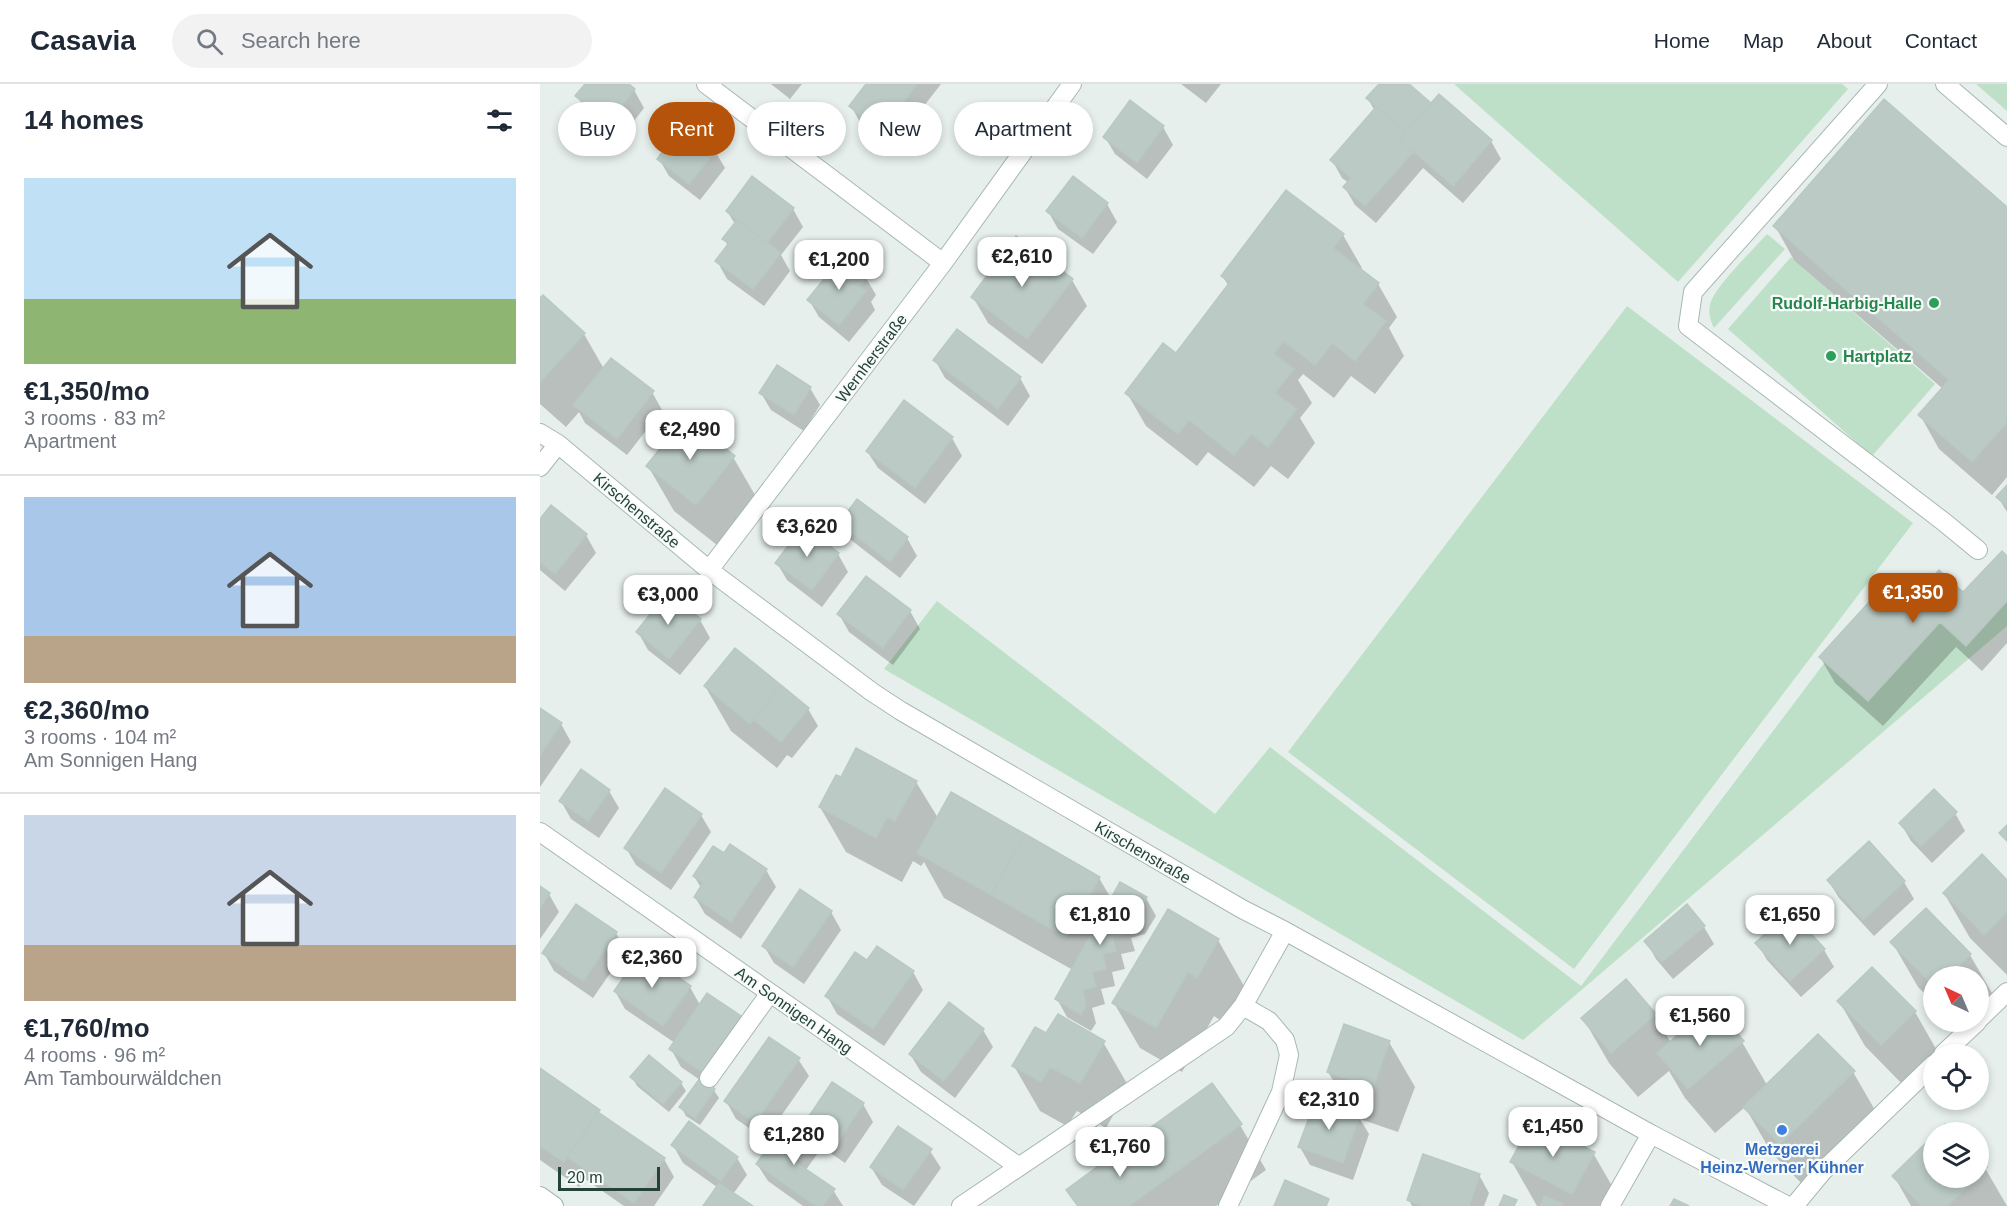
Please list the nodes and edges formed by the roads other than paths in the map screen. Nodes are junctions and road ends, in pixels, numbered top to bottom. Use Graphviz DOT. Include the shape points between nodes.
graph roads {
  1 [pos="706,84"];
  2 [pos="1072,84"];
  3 [pos="1878,84"];
  4 [pos="1945,84"];
  5 [pos="2007,137"];
  6 [pos="943,263"];
  7 [pos="540,433"];
  8 [pos="558,444"];
  9 [pos="540,467"];
  10 [pos="1978,550"];
  11 [pos="709,570"];
  12 [pos="540,832"];
  13 [pos="1285,931"];
  14 [pos="2007,992"];
  15 [pos="770,993"];
  16 [pos="1243,1006"];
  17 [pos="1989,1010"];
  18 [pos="1966,1032"];
  19 [pos="1954,1044"];
  20 [pos="1923,1075"];
  21 [pos="709,1078"];
  22 [pos="1651,1134"];
  23 [pos="1018,1166"];
  24 [pos="540,1196"];
  25 [pos="554,1206"];
  26 [pos="961,1206"];
  27 [pos="1228,1206"];
  28 [pos="1610,1206"];
  29 [pos="1788,1206"];
  30 [pos="1794,1206"];
  1 -- 6 [label="street"];
  2 -- 6 [label="street, Wernherstraße"];
  3 -- 10 [label="street" via="1693,292 1688,326"];
  4 -- 5 [label="street"];
  6 -- 11 [label="street, Wernherstraße"];
  7 -- 8 [label="street, Kirschenstraße"];
  8 -- 9 [label="street"];
  8 -- 11 [label="street, Kirschenstraße"];
  11 -- 13 [label="street, Kirschenstraße" via="901,711"];
  12 -- 15 [label="street, Am Sonnigen Hang"];
  13 -- 16 [label="street"];
  13 -- 22 [label="street, Kirschenstraße"];
  14 -- 17 [label="street"];
  15 -- 21 [label="street"];
  15 -- 23 [label="street, Am Sonnigen Hang"];
  16 -- 23 [label="street" via="1226,1027"];
  16 -- 27 [label="street" via="1269,1022 1285,1040 1289,1055 1281,1092"];
  18 -- 19 [label="street"];
  20 -- 30 [label="street" via="1823,1171"];
  22 -- 28 [label="street"];
  22 -- 29 [label="street, Kirschenstraße"];
  23 -- 26 [label="street"];
  24 -- 25 [label="street"];
}
